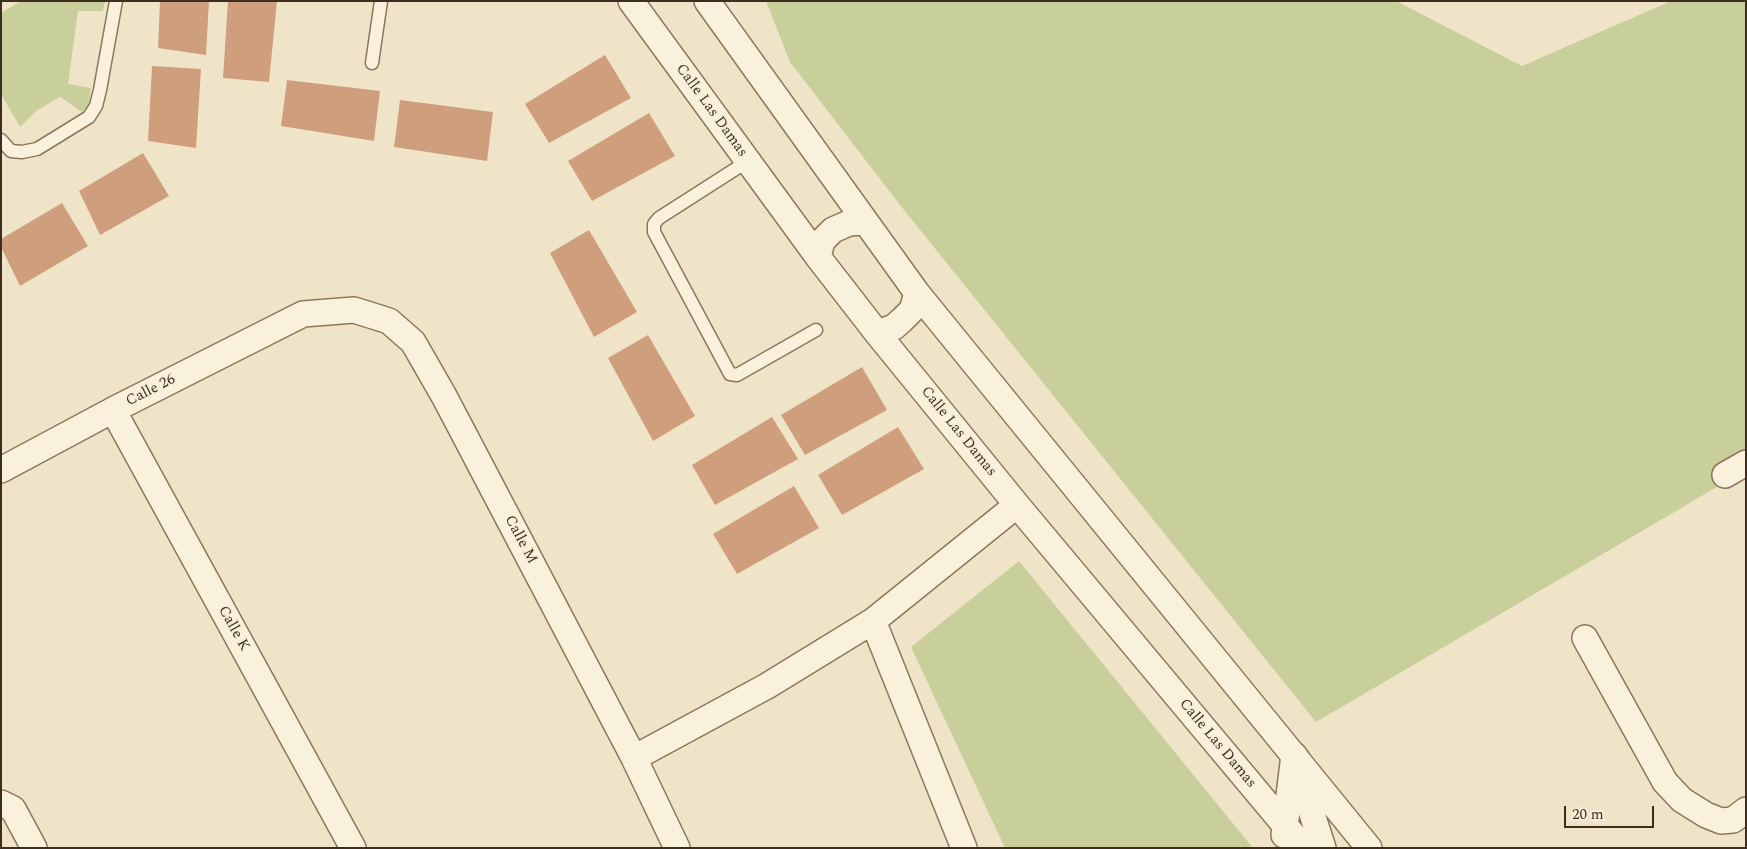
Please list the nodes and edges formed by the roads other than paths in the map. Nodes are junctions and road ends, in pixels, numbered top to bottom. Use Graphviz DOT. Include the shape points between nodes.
graph roads {
  1 [pos="116,1"];
  2 [pos="381,1"];
  3 [pos="631,1"];
  4 [pos="707,1"];
  5 [pos="372,63"];
  6 [pos="1,140"];
  7 [pos="748,161"];
  8 [pos="865,222"];
  9 [pos="818,257"];
  10 [pos="917,293"];
  11 [pos="303,314"];
  12 [pos="816,330"];
  13 [pos="877,333"];
  14 [pos="114,410"];
  15 [pos="1,470"];
  16 [pos="1017,505"];
  17 [pos="873,621"];
  18 [pos="1585,638"];
  19 [pos="1294,755"];
  20 [pos="634,758"];
  21 [pos="7,806"];
  22 [pos="1746,810"];
  23 [pos="34,848"];
  24 [pos="353,848"];
  25 [pos="676,848"];
  26 [pos="964,848"];
  27 [pos="1283,848"];
  28 [pos="1304,848"];
  29 [pos="1322,848"];
  30 [pos="1356,848"];
  31 [pos="1369,848"];
  1 -- 6 [label="lane" via="100,90 89,117 37,149 12,151"];
  2 -- 5 [label="lane"];
  3 -- 7 [label="street, Calle Las Damas"];
  4 -- 8 [label="street"];
  7 -- 9 [label="street, Calle Las Damas"];
  7 -- 12 [label="lane" via="659,218 654,224 654,232 730,374 737,375"];
  8 -- 9 [label="street" via="849,223 833,230 822,241"];
  8 -- 10 [label="street"];
  9 -- 13 [label="street, Calle Las Damas"];
  10 -- 13 [label="street" via="912,310 902,320 894,327"];
  10 -- 19 [label="street"];
  11 -- 14 [label="street, Calle 26"];
  11 -- 20 [label="street, Calle M" via="354,310 389,321 413,342"];
  13 -- 16 [label="street, Calle Las Damas"];
  14 -- 15 [label="street, Calle 26"];
  14 -- 24 [label="street, Calle K"];
  16 -- 17 [label="street"];
  16 -- 28 [label="street, Calle Las Damas"];
  17 -- 20 [label="street" via="767,686"];
  17 -- 26 [label="street"];
  18 -- 22 [label="street" via="1665,782 1682,800 1706,816 1721,821 1733,820"];
  19 -- 27 [label="street"];
  19 -- 29 [label="street"];
  19 -- 30 [label="street"];
  19 -- 31 [label="street"];
  20 -- 25 [label="street, Calle M"];
  21 -- 23 [label="street"];
}
